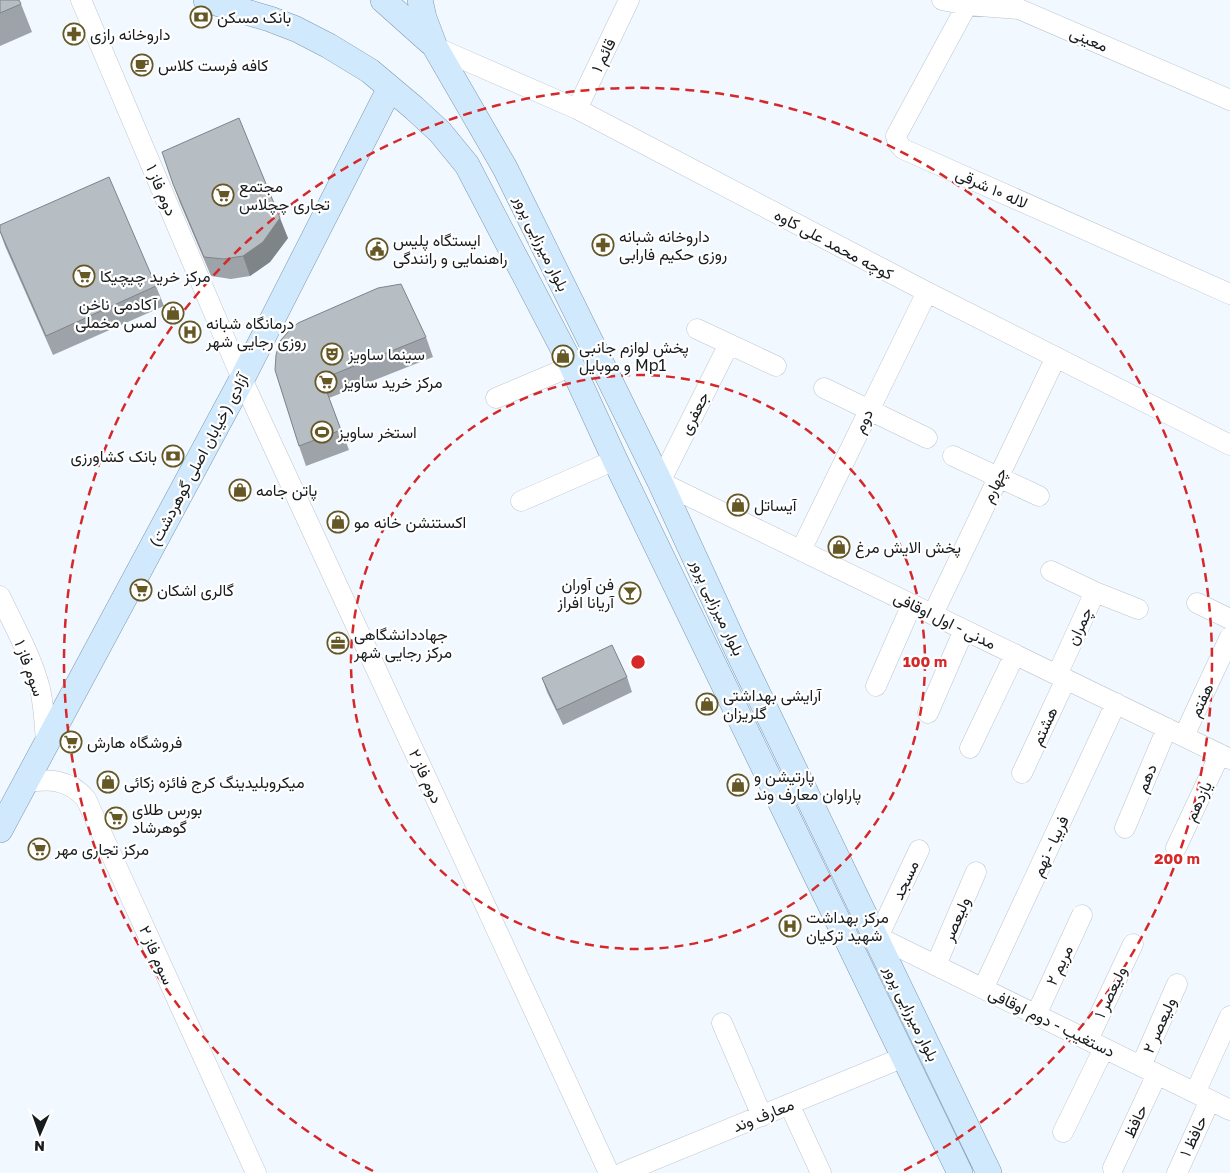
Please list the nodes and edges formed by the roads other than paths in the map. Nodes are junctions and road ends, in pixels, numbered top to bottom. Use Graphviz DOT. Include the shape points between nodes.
graph roads {
  1 [pos="81,0"];
  2 [pos="383,0"];
  3 [pos="420,0"];
  4 [pos="630,0"];
  5 [pos="942,0"];
  6 [pos="217,1"];
  7 [pos="967,5"];
  8 [pos="435,47"];
  9 [pos="390,88"];
  10 [pos="1230,100"];
  11 [pos="577,109"];
  12 [pos="926,292"];
  13 [pos="1230,294"];
  14 [pos="697,329"];
  15 [pos="729,344"];
  16 [pos="1056,357"];
  17 [pos="572,366"];
  18 [pos="776,366"];
  19 [pos="242,379"];
  20 [pos="824,388"];
  21 [pos="496,398"];
  22 [pos="868,410"];
  23 [pos="927,438"];
  24 [pos="1230,445"];
  25 [pos="953,456"];
  26 [pos="615,460"];
  27 [pos="997,477"];
  28 [pos="660,482"];
  29 [pos="1039,496"];
  30 [pos="521,501"];
  31 [pos="801,550"];
  32 [pos="1051,571"];
  33 [pos="1095,592"];
  34 [pos="0,596"];
  35 [pos="1197,603"];
  36 [pos="912,604"];
  37 [pos="1138,609"];
  38 [pos="933,614"];
  39 [pos="1230,619"];
  40 [pos="964,630"];
  41 [pos="1230,637"];
  42 [pos="1016,654"];
  43 [pos="1062,677"];
  44 [pos="876,686"];
  45 [pos="1116,704"];
  46 [pos="928,713"];
  47 [pos="1176,732"];
  48 [pos="46,743"];
  49 [pos="970,748"];
  50 [pos="1225,756"];
  51 [pos="1022,773"];
  52 [pos="24,784"];
  53 [pos="1125,828"];
  54 [pos="0,830"];
  55 [pos="1176,848"];
  56 [pos="919,850"];
  57 [pos="976,872"];
  58 [pos="1082,915"];
  59 [pos="876,936"];
  60 [pos="1133,944"];
  61 [pos="936,965"];
  62 [pos="1177,984"];
  63 [pos="983,988"];
  64 [pos="1036,1015"];
  65 [pos="1230,1016"];
  66 [pos="722,1023"];
  67 [pos="1096,1044"];
  68 [pos="904,1058"];
  69 [pos="1149,1070"];
  70 [pos="1202,1096"];
  71 [pos="789,1104"];
  72 [pos="1230,1110"];
  73 [pos="762,1116"];
  74 [pos="1063,1132"];
  75 [pos="1113,1168"];
  76 [pos="256,1173"];
  77 [pos="609,1173"];
  78 [pos="622,1173"];
  79 [pos="821,1173"];
  80 [pos="960,1173"];
  81 [pos="989,1173"];
  82 [pos="1177,1173"];
  1 -- 19 [label="street, دوم فاز ۱"];
  2 -- 8 [label="main road"];
  3 -- 8 [label="main road"];
  4 -- 11 [label="street, قائم ۱"];
  5 -- 7 [label="street, معینی"];
  6 -- 9 [label="main road, بلوار میرزایی پرور" via="313,38 350,58"];
  7 -- 10 [label="street, معینی" via="1019,9"];
  7 -- 13 [label="street, لاله ۱۰ شرقی" via="896,136 903,149"];
  8 -- 11 [label="street, کوچه محمد علی کاوه"];
  8 -- 28 [label="main road, بلوار میرزایی پرور" via="505,168"];
  9 -- 17 [label="main road, بلوار میرزایی پرور" via="440,132 467,165"];
  9 -- 19 [label="main road, آزادی (خیابان اصلی گوهردشت)"];
  11 -- 12 [label="street, کوچه محمد علی کاوه"];
  12 -- 16 [label="street, کوچه محمد علی کاوه"];
  12 -- 22 [label="street, دوم"];
  14 -- 15 [label="street"];
  15 -- 18 [label="street"];
  15 -- 28 [label="street, جعفری"];
  16 -- 24 [label="street, کوچه محمد علی کاوه"];
  16 -- 27 [label="street, چهارم"];
  17 -- 21 [label="street"];
  17 -- 26 [label="main road, بلوار میرزایی پرور"];
  19 -- 48 [label="main road, آزادی (خیابان اصلی گوهردشت)"];
  19 -- 77 [label="street, دوم فاز ۲"];
  20 -- 22 [label="street"];
  22 -- 23 [label="street"];
  22 -- 31 [label="street, دوم"];
  25 -- 27 [label="street"];
  26 -- 30 [label="street"];
  26 -- 68 [label="main road, بلوار میرزایی پرور"];
  27 -- 29 [label="street"];
  27 -- 38 [label="street, چهارم"];
  28 -- 31 [label="street, مدنی - اول اوقافی"];
  28 -- 59 [label="main road, بلوار میرزایی پرور" via="738,652"];
  31 -- 36 [label="street, مدنی - اول اوقافی"];
  32 -- 33 [label="street"];
  33 -- 37 [label="street, چمران"];
  33 -- 43 [label="street, چمران"];
  34 -- 48 [label="street, سوم فاز ۱" via="34,670"];
  35 -- 39 [label="street"];
  36 -- 38 [label="street, مدنی - اول اوقافی"];
  36 -- 44 [label="street"];
  38 -- 40 [label="street, مدنی - اول اوقافی"];
  40 -- 42 [label="street, مدنی - اول اوقافی"];
  40 -- 46 [label="street"];
  41 -- 47 [label="street, هفتم"];
  42 -- 43 [label="street, مدنی - اول اوقافی"];
  42 -- 49 [label="street"];
  43 -- 45 [label="street, مدنی - اول اوقافی"];
  43 -- 51 [label="street, هشتم"];
  45 -- 47 [label="street, مدنی - اول اوقافی"];
  45 -- 63 [label="street, فریبا - نهم"];
  47 -- 50 [label="street, مدنی - اول اوقافی"];
  47 -- 53 [label="street, دهم"];
  48 -- 52 [label="main road, آزادی (خیابان اصلی گوهردشت)"];
  50 -- 55 [label="street, یازدهم"];
  52 -- 54 [label="main road, آزادی (خیابان اصلی گوهردشت)"];
  52 -- 76 [label="street, سوم فاز ۲" via="55,780 79,791 86,799"];
  56 -- 59 [label="street, مسجد"];
  57 -- 61 [label="street, ولیعصر"];
  58 -- 64 [label="street, مریم ۲"];
  59 -- 61 [label="street, دستغیب - دوم اوقافی"];
  59 -- 81 [label="main road, بلوار میرزایی پرور"];
  60 -- 67 [label="street, ولیعصر ۱"];
  61 -- 63 [label="street, دستغیب - دوم اوقافی"];
  62 -- 69 [label="street, ولیعصر ۲"];
  63 -- 64 [label="street, دستغیب - دوم اوقافی"];
  64 -- 67 [label="street, دستغیب - دوم اوقافی"];
  65 -- 70 [label="street, حافظ ۱"];
  66 -- 73 [label="street"];
  67 -- 69 [label="street, دستغیب - دوم اوقافی"];
  67 -- 74 [label="street, ولیعصر ۱"];
  68 -- 71 [label="street, معارف وند"];
  68 -- 80 [label="main road, بلوار میرزایی پرور"];
  69 -- 70 [label="street, دستغیب - دوم اوقافی"];
  69 -- 75 [label="street, حافظ"];
  70 -- 72 [label="street, دستغیب - دوم اوقافی"];
  70 -- 82 [label="street, حافظ ۱"];
  71 -- 73 [label="street, معارف وند"];
  71 -- 79 [label="street"];
  73 -- 78 [label="street, معارف وند"];
}
